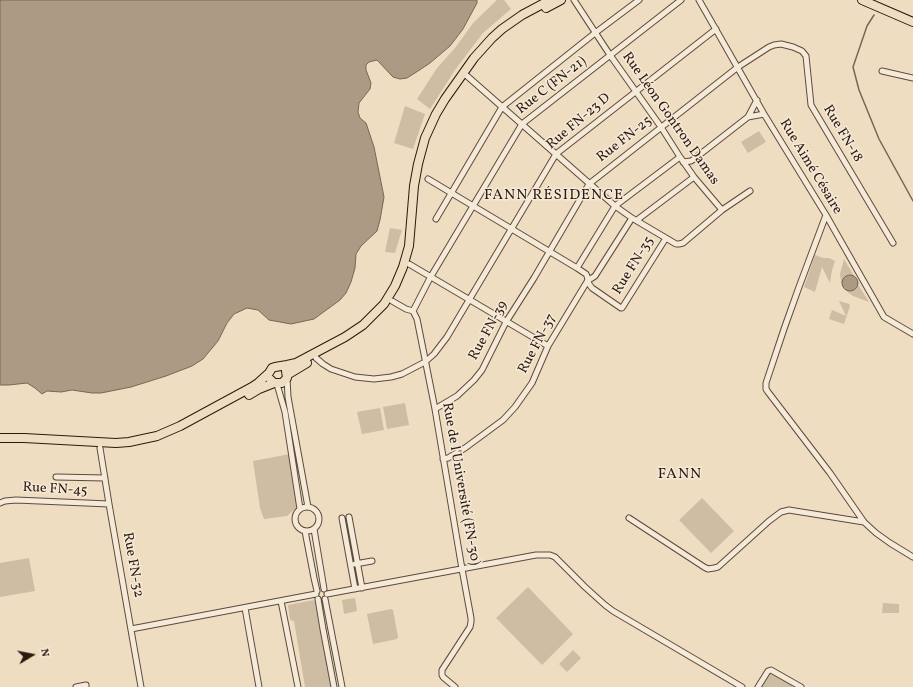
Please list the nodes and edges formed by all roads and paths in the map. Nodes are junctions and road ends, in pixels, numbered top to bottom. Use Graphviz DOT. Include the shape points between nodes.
graph roads {
  1 [pos="550,0"];
  2 [pos="561,0"];
  3 [pos="574,0"];
  4 [pos="639,0"];
  5 [pos="681,0"];
  6 [pos="699,0"];
  7 [pos="862,0"];
  8 [pos="874,0"];
  9 [pos="913,16"];
  10 [pos="913,22"];
  11 [pos="716,29"];
  12 [pos="595,33"];
  13 [pos="610,55"];
  14 [pos="738,67"];
  15 [pos="882,71"];
  16 [pos="467,76"];
  17 [pos="913,78"];
  18 [pos="636,91"];
  19 [pos="757,100"];
  20 [pos="502,107"];
  21 [pos="764,114"];
  22 [pos="748,117"];
  23 [pos="522,124"];
  24 [pos="661,127"];
  25 [pos="556,154"];
  26 [pos="680,157"];
  27 [pos="683,162"];
  28 [pos="694,177"];
  29 [pos="428,179"];
  30 [pos="590,184"];
  31 [pos="750,191"];
  32 [pos="451,193"];
  33 [pos="473,206"];
  34 [pos="615,206"];
  35 [pos="722,210"];
  36 [pos="826,215"];
  37 [pos="436,219"];
  38 [pos="635,219"];
  39 [pos="511,229"];
  40 [pos="666,238"];
  41 [pos="893,244"];
  42 [pos="549,251"];
  43 [pos="409,264"];
  44 [pos="577,268"];
  45 [pos="430,278"];
  46 [pos="588,280"];
  47 [pos="469,299"];
  48 [pos="392,301"];
  49 [pos="413,311"];
  50 [pos="506,322"];
  51 [pos="913,334"];
  52 [pos="548,346"];
  53 [pos="316,358"];
  54 [pos="425,362"];
  55 [pos="280,366"];
  56 [pos="269,373"];
  57 [pos="287,377"];
  58 [pos="276,384"];
  59 [pos="435,409"];
  60 [pos="0,438"];
  61 [pos="0,444"];
  62 [pos="100,448"];
  63 [pos="443,459"];
  64 [pos="56,477"];
  65 [pos="105,478"];
  66 [pos="0,503"];
  67 [pos="108,504"];
  68 [pos="308,507"];
  69 [pos="300,509"];
  70 [pos="349,517"];
  71 [pos="342,518"];
  72 [pos="629,518"];
  73 [pos="864,522"];
  74 [pos="314,529"];
  75 [pos="305,531"];
  76 [pos="351,532"];
  77 [pos="345,534"];
  78 [pos="355,552"];
  79 [pos="349,553"];
  80 [pos="913,557"];
  81 [pos="372,561"];
  82 [pos="357,564"];
  83 [pos="351,565"];
  84 [pos="462,569"];
  85 [pos="362,588"];
  86 [pos="356,589"];
  87 [pos="317,594"];
  88 [pos="325,594"];
  89 [pos="281,601"];
  90 [pos="245,608"];
  91 [pos="131,629"];
  92 [pos="76,687"];
  93 [pos="86,687"];
  94 [pos="141,687"];
  95 [pos="259,687"];
  96 [pos="298,687"];
  97 [pos="334,687"];
  98 [pos="342,687"];
  99 [pos="455,687"];
  100 [pos="742,687"];
  101 [pos="758,687"];
  102 [pos="801,687"];
  1 -- 55 [label="highway" via="522,15 492,38 474,58 436,114 425,138 418,164 409,246 395,286 384,304 355,331 296,363"];
  2 -- 16 [label="highway" via="510,29 489,48"];
  3 -- 12 [label="street, Rue Léon Gontron Damas"];
  4 -- 12 [label="street"];
  5 -- 13 [label="street, Rue C (FN-21)"];
  6 -- 11 [label="street, Rue Aimé Césaire"];
  7 -- 10 [label="highway"];
  8 -- 9 [label="highway"];
  11 -- 14 [label="street, Rue Aimé Césaire"];
  11 -- 18 [label="street, Rue FN-23 D"];
  12 -- 13 [label="street, Rue Léon Gontron Damas"];
  12 -- 20 [label="street"];
  13 -- 18 [label="street, Rue Léon Gontron Damas"];
  13 -- 23 [label="street, Rue C (FN-21)"];
  14 -- 19 [label="street, Rue Aimé Césaire"];
  14 -- 24 [label="street, Rue FN-25"];
  14 -- 41 [label="street, Rue FN-18" via="774,44 784,44 803,52 812,105"];
  15 -- 17 [label="street"];
  16 -- 20 [label="street"];
  16 -- 43 [label="highway" via="443,111 426,152 420,177"];
  18 -- 24 [label="street, Rue Léon Gontron Damas"];
  18 -- 25 [label="street, Rue FN-23 D"];
  19 -- 21 [label="street, Rue Aimé Césaire"];
  19 -- 22 [label="street"];
  20 -- 23 [label="street"];
  20 -- 32 [label="street"];
  21 -- 22 [label="street"];
  21 -- 36 [label="street, Rue Aimé Césaire"];
  22 -- 27 [label="street" via="694,159"];
  23 -- 25 [label="street"];
  23 -- 33 [label="street, Rue C (FN-21)"];
  24 -- 26 [label="street, Rue Léon Gontron Damas"];
  24 -- 30 [label="street, Rue FN-25"];
  25 -- 30 [label="street"];
  25 -- 39 [label="street, Rue FN-23 D"];
  26 -- 27 [label="street, Rue Léon Gontron Damas"];
  26 -- 34 [label="street"];
  27 -- 28 [label="street, Rue Léon Gontron Damas"];
  28 -- 35 [label="street, Rue Léon Gontron Damas"];
  28 -- 38 [label="street"];
  29 -- 32 [label="street"];
  30 -- 34 [label="street"];
  30 -- 42 [label="street, Rue FN-25"];
  31 -- 35 [label="street"];
  32 -- 33 [label="street"];
  32 -- 37 [label="street"];
  33 -- 39 [label="street"];
  33 -- 45 [label="street, Rue C (FN-21)"];
  34 -- 38 [label="street"];
  34 -- 44 [label="street"];
  35 -- 40 [label="street" via="683,243 676,244"];
  36 -- 51 [label="street, Rue Aimé Césaire" via="884,317"];
  36 -- 73 [label="street" via="798,287 766,389"];
  38 -- 40 [label="street"];
  38 -- 46 [label="street, Rue FN-37" via="595,276"];
  39 -- 42 [label="street"];
  39 -- 47 [label="street, Rue FN-23 D"];
  40 -- 46 [label="street, Rue FN-35" via="622,308 592,288"];
  42 -- 44 [label="street"];
  42 -- 50 [label="street, Rue FN-39"];
  43 -- 45 [label="street"];
  43 -- 48 [label="highway"];
  44 -- 46 [label="street" via="586,274"];
  45 -- 47 [label="street"];
  45 -- 49 [label="street"];
  46 -- 52 [label="street, Rue FN-37"];
  47 -- 50 [label="street"];
  47 -- 54 [label="street, Rue FN-23 D" via="447,337"];
  48 -- 49 [label="street"];
  48 -- 53 [label="highway" via="366,328"];
  49 -- 54 [label="street, Rue de l'Université (FN-30)" via="417,318"];
  50 -- 52 [label="street"];
  50 -- 59 [label="street, Rue FN-39" via="482,370 474,380 457,396"];
  52 -- 63 [label="street, Rue FN-37" via="532,383 503,420 469,445"];
  53 -- 54 [label="street, Rue FN-23 D" via="343,374 374,379 402,374"];
  53 -- 57 [label="highway"];
  54 -- 59 [label="street, Rue de l'Université (FN-30)"];
  55 -- 56 [label="highway" via="275,366"];
  55 -- 57 [label="highway" via="285,369"];
  56 -- 58 [label="highway" via="270,379"];
  56 -- 60 [label="highway" via="252,387 180,426 146,439 116,443"];
  57 -- 58 [label="highway" via="282,383"];
  57 -- 68 [label="street" via="288,397"];
  58 -- 62 [label="highway" via="259,389 156,441 131,447"];
  58 -- 69 [label="street" via="285,412"];
  59 -- 63 [label="street, Rue de l'Université (FN-30)"];
  61 -- 62 [label="highway"];
  62 -- 65 [label="street, Rue FN-32"];
  63 -- 84 [label="street, Rue de l'Université (FN-30)"];
  64 -- 65 [label="street"];
  65 -- 67 [label="street, Rue FN-32"];
  66 -- 67 [label="street, Rue FN-45" via="16,500"];
  67 -- 91 [label="street, Rue FN-32"];
  68 -- 69 [label="street"];
  68 -- 74 [label="street" via="319,514 318,524"];
  69 -- 75 [label="street" via="296,523"];
  70 -- 76 [label="street"];
  71 -- 77 [label="street"];
  72 -- 73 [label="street" via="708,569 718,567 781,512 789,510"];
  73 -- 80 [label="street"];
  74 -- 75 [label="street"];
  74 -- 88 [label="street"];
  75 -- 87 [label="street"];
  76 -- 77 [label="street"];
  76 -- 78 [label="street"];
  77 -- 79 [label="street"];
  78 -- 79 [label="street"];
  78 -- 82 [label="street"];
  79 -- 83 [label="street"];
  81 -- 82 [label="street"];
  82 -- 83 [label="street"];
  82 -- 85 [label="street"];
  83 -- 86 [label="street"];
  84 -- 85 [label="street"];
  84 -- 99 [label="street, Rue de l'Université (FN-30)" via="471,622 442,670 443,677"];
  84 -- 100 [label="street" via="536,555 555,557 613,611"];
  85 -- 86 [label="street"];
  86 -- 88 [label="street"];
  87 -- 88 [label="street" via="320,589"];
  87 -- 88 [label="street" via="322,600"];
  87 -- 89 [label="street"];
  87 -- 97 [label="street"];
  88 -- 98 [label="street"];
  89 -- 90 [label="street"];
  89 -- 96 [label="street"];
  90 -- 91 [label="street"];
  90 -- 95 [label="street"];
  91 -- 94 [label="street, Rue FN-32"];
  92 -- 93 [label="street"];
  101 -- 102 [label="street" via="771,670"];
}
